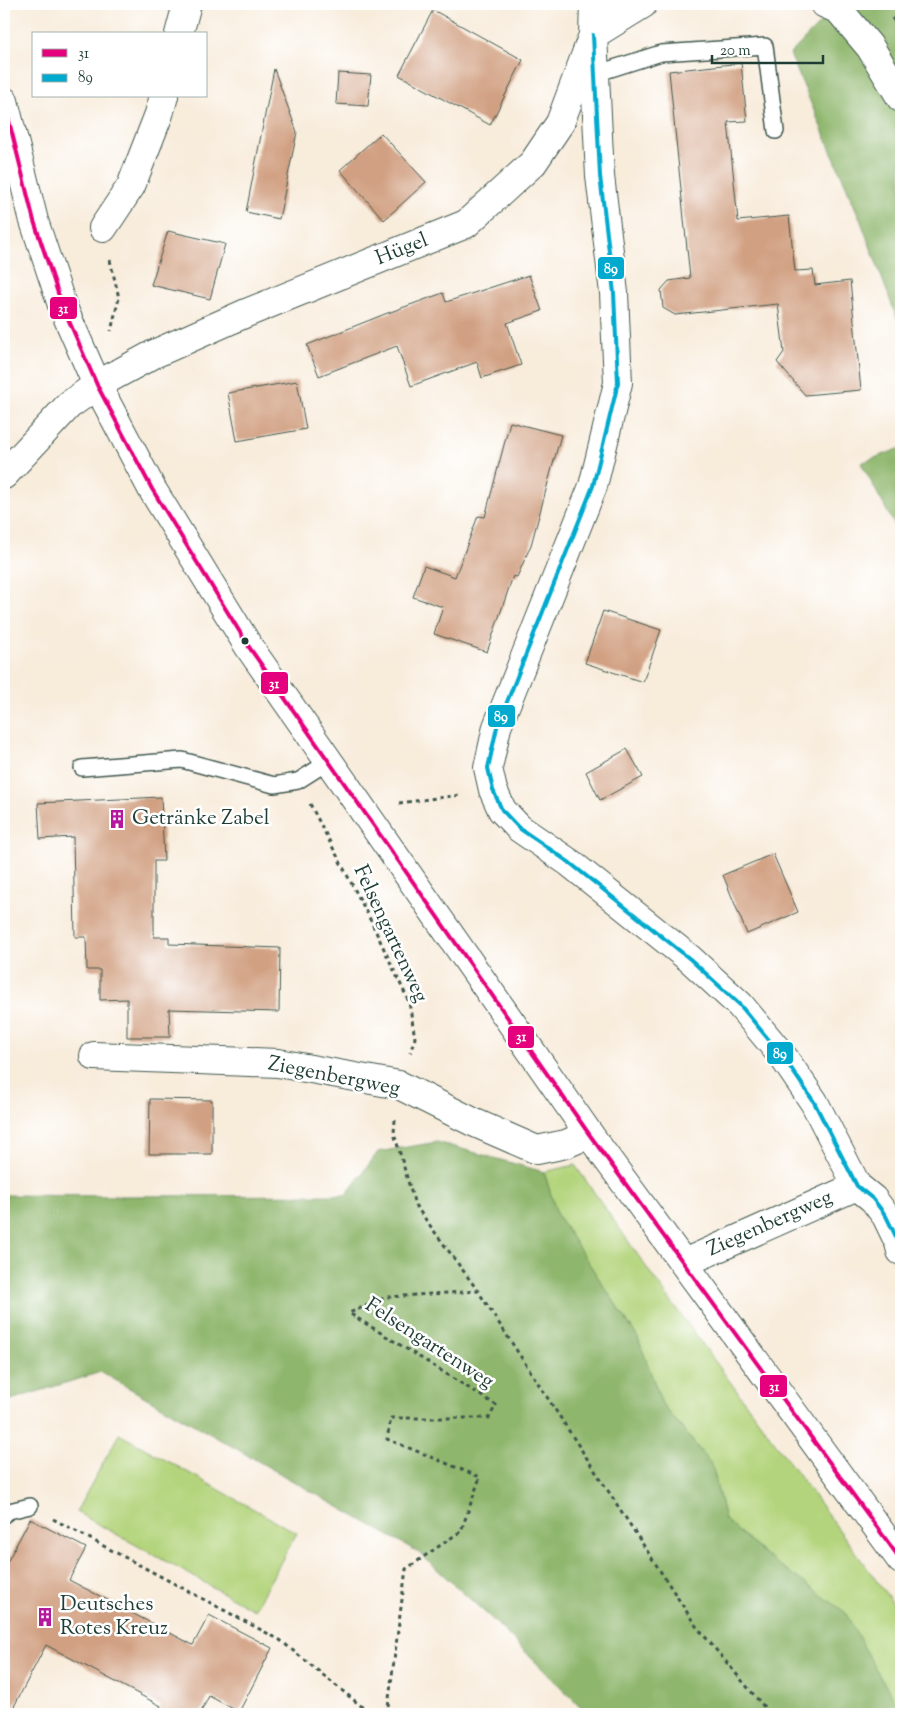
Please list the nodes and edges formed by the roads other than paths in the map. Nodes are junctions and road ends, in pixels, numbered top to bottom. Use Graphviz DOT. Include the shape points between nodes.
graph roads {
  1 [pos="187,4"];
  2 [pos="594,4"];
  3 [pos="643,4"];
  4 [pos="825,4"];
  5 [pos="180,32"];
  6 [pos="594,35"];
  7 [pos="595,74"];
  8 [pos="163,98"];
  9 [pos="901,98"];
  10 [pos="4,101"];
  11 [pos="776,131"];
  12 [pos="103,228"];
  13 [pos="97,385"];
  14 [pos="4,475"];
  15 [pos="328,762"];
  16 [pos="82,768"];
  17 [pos="94,1056"];
  18 [pos="589,1134"];
  19 [pos="856,1186"];
  20 [pos="901,1250"];
  21 [pos="684,1263"];
  22 [pos="30,1506"];
  23 [pos="4,1515"];
  24 [pos="901,1560"];
  1 -- 5 [label="street"];
  2 -- 6 [label="street, Hügel"];
  3 -- 6 [label="street"];
  4 -- 9 [label="street" via="839,10 870,47"];
  6 -- 7 [label="street, Ziegenbergweg"];
  6 -- 13 [label="street, Hügel" via="560,123 533,163 466,224 244,314 154,354"];
  7 -- 11 [label="lane" via="661,53 765,46"];
  7 -- 19 [label="street, Ziegenbergweg" via="600,176 614,293 618,383 593,486 497,727 488,768 493,790 502,810 519,828 604,889 706,972 740,1005 784,1058 814,1102"];
  8 -- 12 [label="street" via="131,186"];
  10 -- 13 [label="street" via="34,221 62,305"];
  13 -- 14 [label="street, Hügel" via="69,405"];
  13 -- 15 [label="street" via="152,489 249,646"];
  15 -- 16 [label="lane" via="298,781 274,784 182,760"];
  15 -- 18 [label="street"];
  17 -- 18 [label="street, Ziegenbergweg" via="278,1063 399,1085 537,1150 566,1144"];
  18 -- 21 [label="street"];
  19 -- 20 [label="street, Ziegenbergweg" via="873,1199 886,1216"];
  19 -- 21 [label="street, Ziegenbergweg"];
  21 -- 24 [label="street"];
  22 -- 23 [label="lane"];
}
